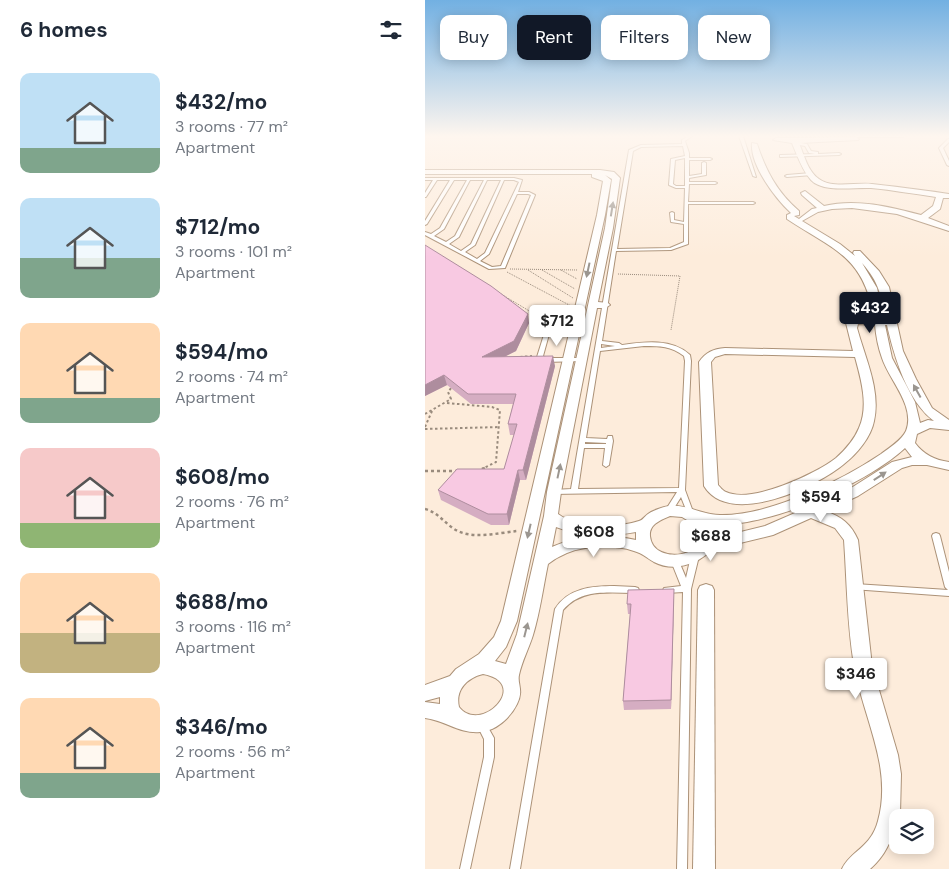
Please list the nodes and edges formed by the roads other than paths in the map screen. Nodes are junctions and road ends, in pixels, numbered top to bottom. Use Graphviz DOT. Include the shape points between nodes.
graph roads {
  1 [pos="437,177"];
  2 [pos="600,177"];
  3 [pos="627,177"];
  4 [pos="672,177"];
  5 [pos="686,177"];
  6 [pos="690,177"];
  7 [pos="766,177"];
  8 [pos="813,177"];
  9 [pos="425,179"];
  10 [pos="469,179"];
  11 [pos="486,179"];
  12 [pos="503,179"];
  13 [pos="715,183"];
  14 [pos="686,185"];
  15 [pos="516,192"];
  16 [pos="805,193"];
  17 [pos="425,196"];
  18 [pos="949,196"];
  19 [pos="937,197"];
  20 [pos="686,203"];
  21 [pos="753,204"];
  22 [pos="823,209"];
  23 [pos="672,213"];
  24 [pos="797,215"];
  25 [pos="923,218"];
  26 [pos="686,223"];
  27 [pos="425,224"];
  28 [pos="949,229"];
  29 [pos="425,233"];
  30 [pos="431,236"];
  31 [pos="446,244"];
  32 [pos="615,250"];
  33 [pos="462,252"];
  34 [pos="856,256"];
  35 [pos="477,261"];
  36 [pos="602,272"];
  37 [pos="592,305"];
  38 [pos="605,305"];
  39 [pos="577,322"];
  40 [pos="878,322"];
  41 [pos="890,322"];
  42 [pos="599,342"];
  43 [pos="620,346"];
  44 [pos="598,350"];
  45 [pos="859,354"];
  46 [pos="568,360"];
  47 [pos="581,360"];
  48 [pos="558,401"];
  49 [pos="573,401"];
  50 [pos="949,426"];
  51 [pos="912,434"];
  52 [pos="583,443"];
  53 [pos="839,462"];
  54 [pos="929,462"];
  55 [pos="606,465"];
  56 [pos="949,466"];
  57 [pos="828,470"];
  58 [pos="862,471"];
  59 [pos="844,482"];
  60 [pos="682,490"];
  61 [pos="574,491"];
  62 [pos="554,492"];
  63 [pos="837,501"];
  64 [pos="669,511"];
  65 [pos="775,511"];
  66 [pos="809,512"];
  67 [pos="551,516"];
  68 [pos="697,516"];
  69 [pos="739,517"];
  70 [pos="839,522"];
  71 [pos="783,523"];
  72 [pos="645,525"];
  73 [pos="749,536"];
  74 [pos="936,536"];
  75 [pos="647,550"];
  76 [pos="700,551"];
  77 [pos="675,561"];
  78 [pos="540,562"];
  79 [pos="855,587"];
  80 [pos="949,587"];
  81 [pos="687,589"];
  82 [pos="706,590"];
  83 [pos="949,593"];
  84 [pos="473,669"];
  85 [pos="510,676"];
  86 [pos="455,682"];
  87 [pos="425,693"];
  88 [pos="425,710"];
  89 [pos="454,717"];
  90 [pos="481,724"];
  91 [pos="465,869"];
  92 [pos="515,869"];
  93 [pos="682,869"];
  94 [pos="704,869"];
  95 [pos="853,869"];
  1 -- 9 [label="lane"];
  1 -- 10 [label="lane"];
  1 -- 17 [label="lane"];
  1 -- 27 [label="lane"];
  2 -- 36 [label="street" via="606,178"];
  3 -- 32 [label="lane"];
  4 -- 14 [label="lane" via="671,185"];
  5 -- 6 [label="lane"];
  5 -- 14 [label="lane"];
  7 -- 24 [label="street" via="777,195"];
  8 -- 19 [label="street" via="829,185 870,186"];
  10 -- 11 [label="lane"];
  10 -- 30 [label="lane" via="442,229"];
  11 -- 12 [label="lane"];
  11 -- 31 [label="lane" via="457,237"];
  12 -- 15 [label="lane" via="521,181"];
  12 -- 33 [label="lane" via="473,245"];
  13 -- 14 [label="lane"];
  14 -- 20 [label="lane"];
  15 -- 35 [label="lane" via="487,254"];
  15 -- 35 [label="lane" via="533,195 505,264 498,268"];
  16 -- 22 [label="street" via="815,198"];
  18 -- 19 [label="street"];
  19 -- 25 [label="street" via="937,207"];
  20 -- 21 [label="lane"];
  20 -- 26 [label="lane"];
  22 -- 24 [label="street"];
  22 -- 25 [label="street" via="875,207"];
  23 -- 26 [label="lane" via="672,221"];
  24 -- 34 [label="street"];
  25 -- 28 [label="street"];
  26 -- 32 [label="lane" via="686,242 682,246"];
  29 -- 30 [label="lane"];
  30 -- 31 [label="lane"];
  31 -- 33 [label="lane"];
  32 -- 36 [label="lane"];
  33 -- 35 [label="lane"];
  34 -- 40 [label="street" via="870,282"];
  34 -- 41 [label="street" via="876,273 884,287"];
  36 -- 37 [label="street"];
  36 -- 38 [label="lane"];
  36 -- 39 [label="street, one-way"];
  37 -- 38 [label="street"];
  37 -- 47 [label="street"];
  38 -- 42 [label="lane"];
  39 -- 46 [label="street"];
  39 -- 46 [label="lane" via="551,325 540,357"];
  40 -- 41 [label="street"];
  40 -- 45 [label="street" via="851,323"];
  40 -- 51 [label="street" via="888,360 914,416"];
  50 -- 41 [label="street, one-way" via="927,410 903,365"];
  42 -- 43 [label="lane"];
  42 -- 44 [label="lane"];
  43 -- 44 [label="lane"];
  43 -- 60 [label="lane" via="663,345 687,355"];
  44 -- 52 [label="lane"];
  45 -- 53 [label="street" via="868,389 868,420 860,438"];
  45 -- 57 [label="street" via="725,351 714,353 705,362 711,486 716,493 730,498 766,495 800,485"];
  46 -- 47 [label="lane"];
  46 -- 48 [label="street"];
  47 -- 49 [label="street"];
  48 -- 49 [label="street"];
  48 -- 84 [label="street, one-way" via="507,629 492,653"];
  62 -- 49 [label="street, one-way"];
  50 -- 51 [label="street" via="928,424"];
  51 -- 54 [label="street" via="909,443 913,450"];
  51 -- 58 [label="street" via="899,448"];
  52 -- 55 [label="lane" via="610,441"];
  52 -- 61 [label="lane"];
  53 -- 57 [label="street"];
  53 -- 58 [label="street"];
  54 -- 56 [label="street"];
  63 -- 54 [label="street, one-way" via="897,465 912,461"];
  57 -- 59 [label="street"];
  58 -- 59 [label="street"];
  59 -- 65 [label="street"];
  60 -- 61 [label="lane"];
  60 -- 64 [label="lane"];
  60 -- 68 [label="lane" via="689,510"];
  61 -- 62 [label="lane"];
  62 -- 67 [label="street"];
  63 -- 66 [label="street"];
  63 -- 70 [label="street" via="835,509"];
  64 -- 68 [label="street"];
  64 -- 72 [label="street" via="655,516"];
  65 -- 69 [label="street"];
  65 -- 71 [label="street"];
  66 -- 70 [label="street"];
  66 -- 71 [label="street"];
  67 -- 72 [label="street" via="573,529 623,529"];
  67 -- 78 [label="street"];
  68 -- 69 [label="street" via="713,521"];
  68 -- 76 [label="street" via="709,531 709,539"];
  69 -- 73 [label="street"];
  70 -- 79 [label="street" via="851,540"];
  71 -- 73 [label="street"];
  72 -- 75 [label="street" via="641,538"];
  73 -- 76 [label="street"];
  74 -- 80 [label="lane"];
  75 -- 77 [label="street" via="655,556"];
  75 -- 78 [label="street" via="624,543 580,543 558,549"];
  76 -- 77 [label="street"];
  76 -- 81 [label="lane"];
  77 -- 81 [label="lane"];
  85 -- 78 [label="street, one-way" via="525,634"];
  79 -- 83 [label="lane"];
  79 -- 95 [label="street" via="865,677 890,756 893,784 886,834 875,850"];
  81 -- 92 [label="lane" via="579,592 567,598 559,609"];
  81 -- 93 [label="lane"];
  82 -- 94 [label="street"];
  84 -- 85 [label="street" via="494,666"];
  84 -- 86 [label="street"];
  85 -- 90 [label="street" via="513,694 510,704 493,720"];
  86 -- 87 [label="street"];
  86 -- 89 [label="street" via="448,700"];
  88 -- 89 [label="street" via="437,710"];
  89 -- 90 [label="street" via="461,722"];
  90 -- 91 [label="lane" via="489,738 489,757"];
}
